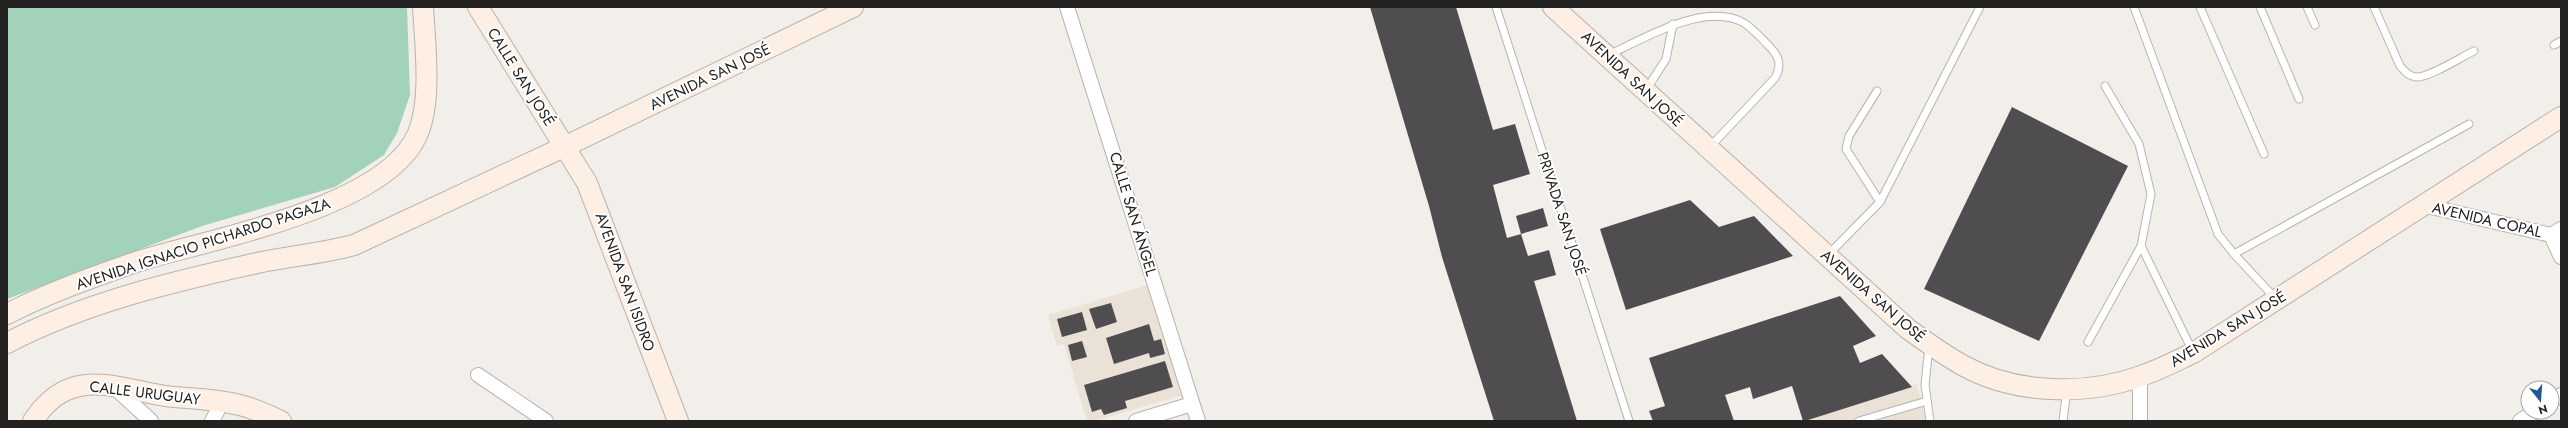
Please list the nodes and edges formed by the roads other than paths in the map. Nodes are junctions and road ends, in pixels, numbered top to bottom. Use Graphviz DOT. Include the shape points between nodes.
graph roads {
  1 [pos="423,7"];
  2 [pos="478,7"];
  3 [pos="854,7"];
  4 [pos="1067,7"];
  5 [pos="1496,7"];
  6 [pos="1553,7"];
  7 [pos="1980,7"];
  8 [pos="2134,7"];
  9 [pos="2200,7"];
  10 [pos="2260,7"];
  11 [pos="2307,7"];
  12 [pos="2374,7"];
  13 [pos="1672,24"];
  14 [pos="2315,25"];
  15 [pos="2561,41"];
  16 [pos="2554,45"];
  17 [pos="2474,51"];
  18 [pos="1607,56"];
  19 [pos="2105,86"];
  20 [pos="1877,91"];
  21 [pos="1645,92"];
  22 [pos="2299,99"];
  23 [pos="2561,117"];
  24 [pos="2469,124"];
  25 [pos="566,146"];
  26 [pos="1708,149"];
  27 [pos="2264,154"];
  28 [pos="1880,202"];
  29 [pos="2423,205"];
  30 [pos="2556,232"];
  31 [pos="2141,246"];
  32 [pos="2234,254"];
  33 [pos="1827,257"];
  34 [pos="2561,257"];
  35 [pos="2276,300"];
  36 [pos="7,314"];
  37 [pos="2088,342"];
  38 [pos="7,343"];
  39 [pos="1929,344"];
  40 [pos="2193,352"];
  41 [pos="478,375"];
  42 [pos="2140,377"];
  43 [pos="113,386"];
  44 [pos="2067,389"];
  45 [pos="1927,401"];
  46 [pos="222,402"];
  47 [pos="1192,404"];
  48 [pos="33,421"];
  49 [pos="151,421"];
  50 [pos="212,421"];
  51 [pos="281,421"];
  52 [pos="546,421"];
  53 [pos="678,421"];
  54 [pos="1136,421"];
  55 [pos="1198,421"];
  56 [pos="1629,421"];
  57 [pos="1859,421"];
  58 [pos="1930,421"];
  59 [pos="2063,421"];
  60 [pos="2140,421"];
  1 -- 36 [label="main road, AVENIDA IGNACIO PICHARDO PAGAZA" via="423,117 418,134 394,167 374,181 309,212 137,262 70,286"];
  2 -- 25 [label="main road, CALLE SAN JOSÉ" via="522,81"];
  3 -- 25 [label="main road, AVENIDA SAN JOSÉ"];
  4 -- 47 [label="street, CALLE SAN ÁNGEL"];
  5 -- 56 [label="lane, PRIVADA SAN JOSÉ"];
  6 -- 18 [label="main road, AVENIDA SAN JOSÉ"];
  7 -- 28 [label="lane"];
  8 -- 32 [label="lane" via="2208,210 2218,234"];
  9 -- 27 [label="lane"];
  10 -- 22 [label="lane"];
  11 -- 14 [label="lane"];
  12 -- 17 [label="lane" via="2400,66 2407,74 2416,77 2426,75"];
  13 -- 18 [label="lane"];
  13 -- 21 [label="lane" via="1666,59"];
  13 -- 26 [label="lane" via="1730,17 1745,23 1775,52 1779,60 1780,69 1775,78"];
  15 -- 16 [label="lane"];
  18 -- 21 [label="main road, AVENIDA SAN JOSÉ"];
  19 -- 31 [label="lane" via="2139,144 2152,194"];
  20 -- 28 [label="lane" via="1849,136 1846,149"];
  21 -- 26 [label="main road, AVENIDA SAN JOSÉ"];
  23 -- 29 [label="main road, AVENIDA SAN JOSÉ"];
  24 -- 32 [label="lane"];
  25 -- 38 [label="main road, AVENIDA IGNACIO PICHARDO PAGAZA" via="354,245 264,262 142,290 74,314"];
  25 -- 53 [label="main road, AVENIDA SAN ISIDRO" via="587,183"];
  26 -- 33 [label="main road, AVENIDA SAN JOSÉ"];
  28 -- 33 [label="lane"];
  29 -- 30 [label="street, AVENIDA COPAL"];
  29 -- 35 [label="main road, AVENIDA SAN JOSÉ"];
  30 -- 34 [label="street, AVENIDA COPAL"];
  31 -- 37 [label="lane"];
  31 -- 40 [label="lane"];
  32 -- 35 [label="lane"];
  33 -- 39 [label="main road, AVENIDA SAN JOSÉ" via="1908,329"];
  35 -- 40 [label="main road, AVENIDA SAN JOSÉ"];
  39 -- 44 [label="main road, AVENIDA SAN JOSÉ" via="1965,366 2000,380 2040,388"];
  39 -- 45 [label="lane" via="1925,385"];
  40 -- 42 [label="main road, AVENIDA SAN JOSÉ"];
  41 -- 52 [label="street"];
  42 -- 44 [label="main road, AVENIDA SAN JOSÉ" via="2101,386"];
  42 -- 60 [label="street"];
  43 -- 46 [label="main road, CALLE URUGUAY"];
  43 -- 48 [label="main road, CALLE URUGUAY" via="86,385 72,388 59,394"];
  43 -- 49 [label="street"];
  44 -- 59 [label="lane"];
  45 -- 57 [label="lane"];
  45 -- 58 [label="lane"];
  46 -- 50 [label="street"];
  46 -- 51 [label="main road, CALLE URUGUAY" via="246,407"];
  47 -- 54 [label="street"];
  47 -- 55 [label="street, CALLE SAN ÁNGEL"];
}
